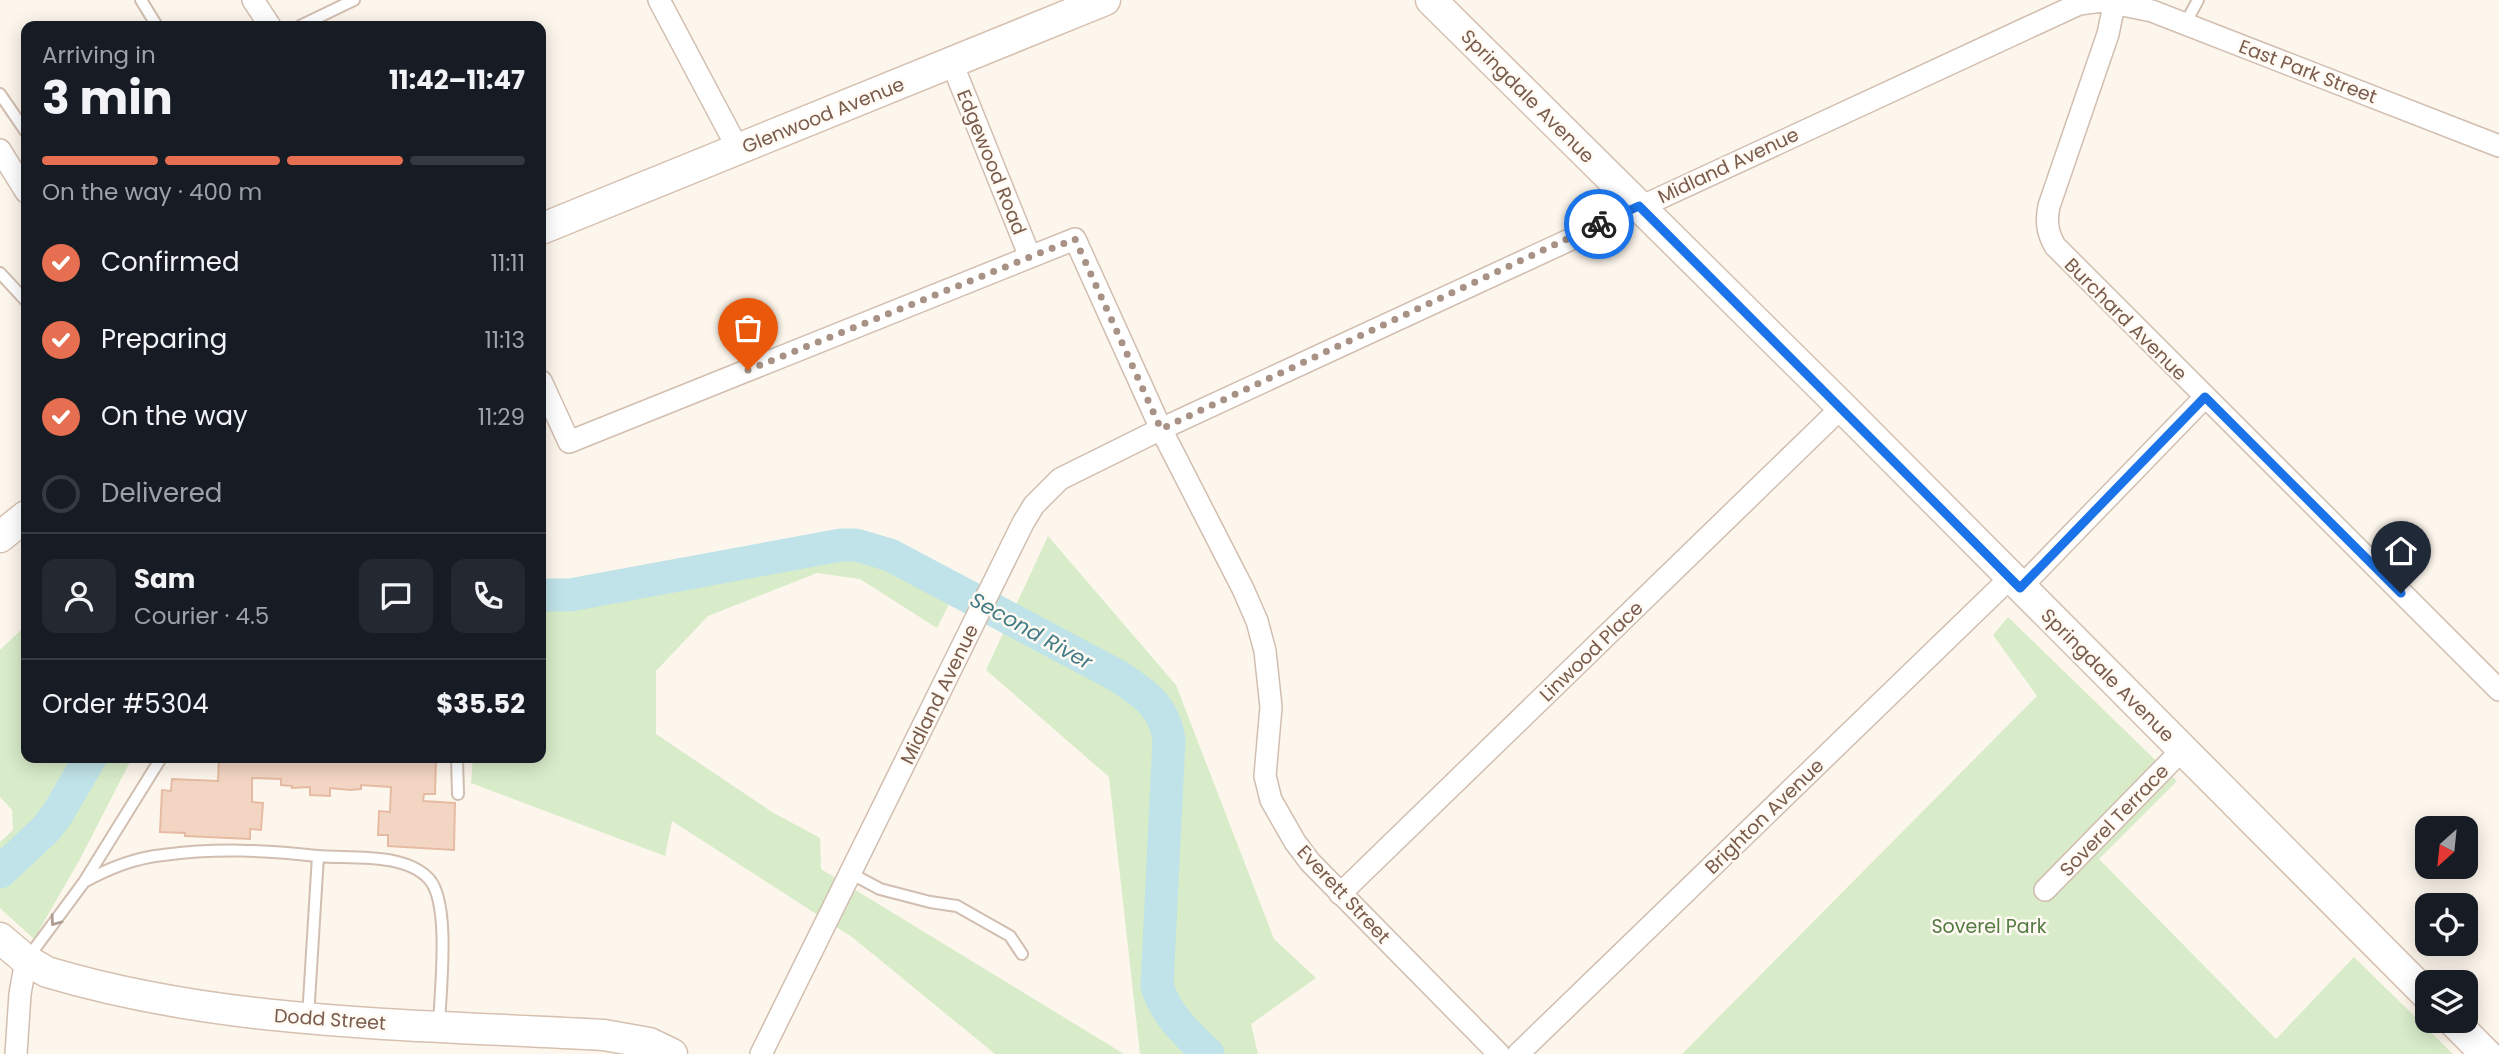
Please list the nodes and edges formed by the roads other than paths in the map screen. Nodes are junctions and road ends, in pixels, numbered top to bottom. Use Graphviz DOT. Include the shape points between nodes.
graph roads {
  1 [pos="141,0"];
  2 [pos="253,0"];
  3 [pos="354,0"];
  4 [pos="659,0"];
  5 [pos="1105,0"];
  6 [pos="1431,0"];
  7 [pos="2198,0"];
  8 [pos="2115,1"];
  9 [pos="154,21"];
  10 [pos="267,21"];
  11 [pos="310,21"];
  12 [pos="2185,24"];
  13 [pos="952,63"];
  14 [pos="0,94"];
  15 [pos="21,125"];
  16 [pos="2499,146"];
  17 [pos="738,149"];
  18 [pos="0,150"];
  19 [pos="21,181"];
  20 [pos="1639,206"];
  21 [pos="546,227"];
  22 [pos="1030,257"];
  23 [pos="0,273"];
  24 [pos="21,296"];
  25 [pos="546,392"];
  26 [pos="2205,397"];
  27 [pos="1842,407"];
  28 [pos="1161,429"];
  29 [pos="21,520"];
  30 [pos="0,537"];
  31 [pos="2015,583"];
  32 [pos="2499,691"];
  33 [pos="2183,749"];
  34 [pos="158,763"];
  35 [pos="457,763"];
  36 [pos="458,794"];
  37 [pos="318,856"];
  38 [pos="850,873"];
  39 [pos="84,882"];
  40 [pos="2045,890"];
  41 [pos="1340,894"];
  42 [pos="0,938"];
  43 [pos="1022,954"];
  44 [pos="26,960"];
  45 [pos="2415,983"];
  46 [pos="308,1019"];
  47 [pos="439,1026"];
  48 [pos="2465,1033"];
  49 [pos="11,1050"];
  50 [pos="672,1054"];
  51 [pos="761,1054"];
  52 [pos="1499,1054"];
  53 [pos="1518,1054"];
  54 [pos="2486,1054"];
  1 -- 9 [label="lane"];
  2 -- 10 [label="street"];
  3 -- 11 [label="lane"];
  4 -- 17 [label="street"];
  5 -- 13 [label="street, Glenwood Avenue"];
  6 -- 20 [label="street, Springdale Avenue"];
  7 -- 12 [label="lane"];
  8 -- 12 [label="street, East Park Street"];
  8 -- 20 [label="street, Midland Avenue" via="2068,8"];
  8 -- 26 [label="street, Burchard Avenue" via="2049,206 2049,234 2064,256"];
  12 -- 16 [label="street, East Park Street"];
  13 -- 17 [label="street, Glenwood Avenue"];
  13 -- 22 [label="street, Edgewood Road"];
  14 -- 15 [label="lane"];
  17 -- 21 [label="street, Glenwood Avenue"];
  18 -- 19 [label="street"];
  20 -- 27 [label="street, Springdale Avenue"];
  20 -- 28 [label="street, Midland Avenue"];
  22 -- 25 [label="street" via="569,442"];
  22 -- 28 [label="street, Edgewood Road" via="1075,239"];
  23 -- 24 [label="lane"];
  26 -- 31 [label="street, Brighton Avenue"];
  26 -- 32 [label="street, Burchard Avenue"];
  27 -- 31 [label="street, Springdale Avenue"];
  27 -- 41 [label="street, Linwood Place"];
  28 -- 38 [label="street, Midland Avenue" via="1060,479 1034,505"];
  28 -- 41 [label="street, Everett Street" via="1244,589 1265,651 1271,707 1265,776 1271,800 1310,862"];
  29 -- 30 [label="street"];
  31 -- 33 [label="street, Springdale Avenue"];
  31 -- 53 [label="street, Brighton Avenue"];
  33 -- 40 [label="street, Soverel Terrace"];
  33 -- 45 [label="street, Springdale Avenue"];
  34 -- 39 [label="lane"];
  35 -- 36 [label="lane"];
  37 -- 39 [label="lane" via="228,850 162,855 112,866"];
  37 -- 46 [label="lane"];
  37 -- 47 [label="lane" via="376,858 412,868 429,880 438,896 443,934"];
  38 -- 43 [label="lane" via="880,889 957,906 1010,936"];
  38 -- 51 [label="street, Midland Avenue"];
  39 -- 44 [label="lane, one-way"];
  41 -- 52 [label="street, Everett Street"];
  42 -- 44 [label="street, Dodd Street"];
  44 -- 46 [label="street, Dodd Street" via="47,972 202,1007"];
  44 -- 49 [label="street"];
  46 -- 47 [label="street, Dodd Street"];
  47 -- 50 [label="street, Dodd Street" via="604,1035 649,1043"];
  48 -- 54 [label="street"];
}
